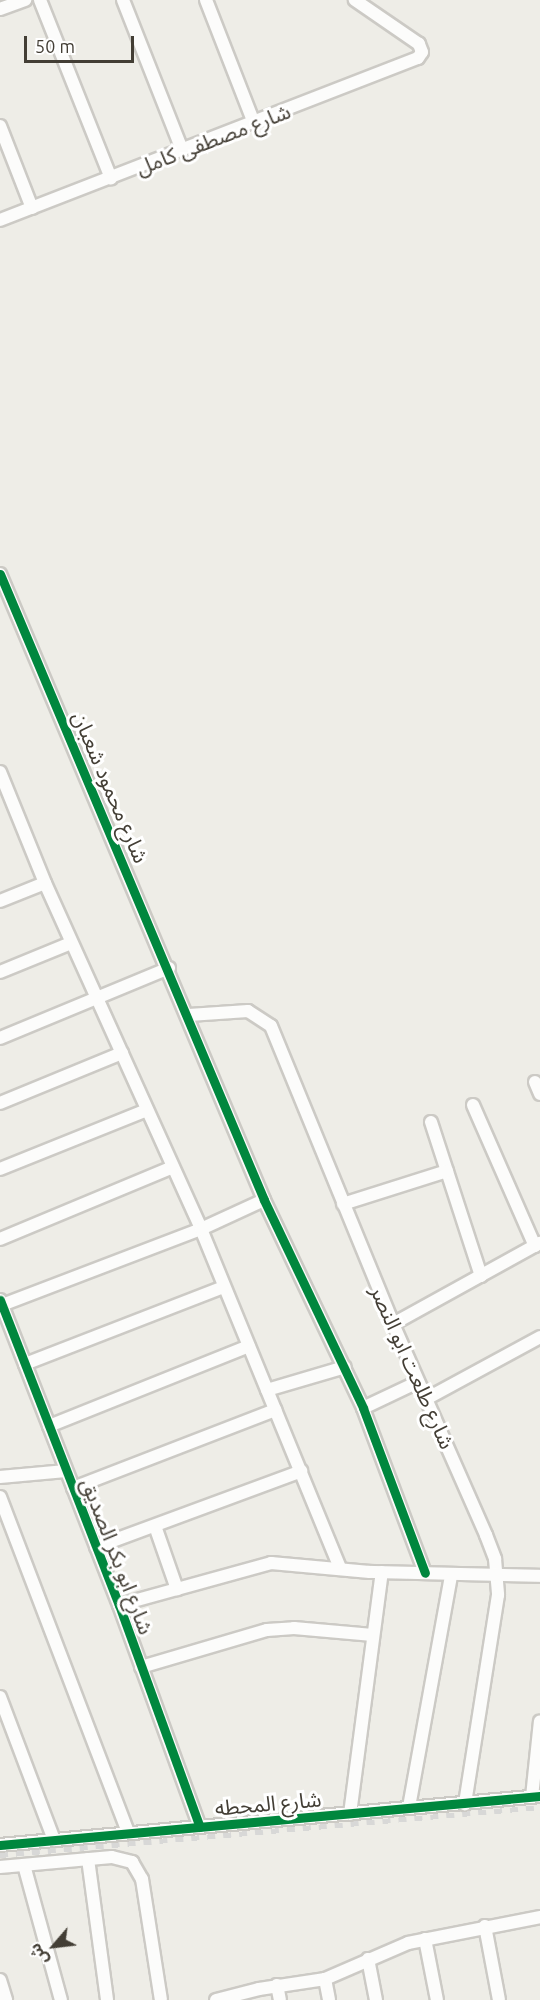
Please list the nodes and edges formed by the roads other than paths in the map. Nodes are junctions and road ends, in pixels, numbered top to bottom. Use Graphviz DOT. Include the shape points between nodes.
graph roads {
  1 [pos="25,0"];
  2 [pos="40,0"];
  3 [pos="123,0"];
  4 [pos="206,0"];
  5 [pos="355,0"];
  6 [pos="0,9"];
  7 [pos="254,123"];
  8 [pos="0,126"];
  9 [pos="182,150"];
  10 [pos="111,178"];
  11 [pos="32,208"];
  12 [pos="0,220"];
  13 [pos="0,574"];
  14 [pos="0,772"];
  15 [pos="45,883"];
  16 [pos="0,901"];
  17 [pos="71,943"];
  18 [pos="169,968"];
  19 [pos="0,972"];
  20 [pos="98,997"];
  21 [pos="189,1015"];
  22 [pos="0,1038"];
  23 [pos="122,1053"];
  24 [pos="0,1103"];
  25 [pos="473,1105"];
  26 [pos="147,1110"];
  27 [pos="431,1122"];
  28 [pos="173,1167"];
  29 [pos="0,1169"];
  30 [pos="447,1171"];
  31 [pos="264,1200"];
  32 [pos="343,1204"];
  33 [pos="201,1229"];
  34 [pos="0,1239"];
  35 [pos="538,1245"];
  36 [pos="481,1276"];
  37 [pos="224,1287"];
  38 [pos="1,1303"];
  39 [pos="393,1324"];
  40 [pos="540,1337"];
  41 [pos="249,1346"];
  42 [pos="25,1364"];
  43 [pos="345,1367"];
  44 [pos="418,1382"];
  45 [pos="267,1390"];
  46 [pos="426,1400"];
  47 [pos="363,1408"];
  48 [pos="275,1410"];
  49 [pos="49,1426"];
  50 [pos="66,1471"];
  51 [pos="301,1471"];
  52 [pos="0,1477"];
  53 [pos="73,1488"];
  54 [pos="0,1497"];
  55 [pos="155,1526"];
  56 [pos="96,1548"];
  57 [pos="340,1568"];
  58 [pos="382,1572"];
  59 [pos="425,1573"];
  60 [pos="497,1574"];
  61 [pos="451,1575"];
  62 [pos="540,1576"];
  63 [pos="177,1589"];
  64 [pos="119,1605"];
  65 [pos="373,1635"];
  66 [pos="141,1667"];
  67 [pos="0,1697"];
  68 [pos="540,1721"];
  69 [pos="536,1797"];
  70 [pos="465,1803"];
  71 [pos="409,1807"];
  72 [pos="350,1814"];
  73 [pos="200,1827"];
  74 [pos="128,1832"];
  75 [pos="54,1840"];
  76 [pos="0,1845"];
  77 [pos="88,1859"];
  78 [pos="24,1865"];
  79 [pos="0,1867"];
  80 [pos="540,1917"];
  81 [pos="485,1926"];
  82 [pos="425,1939"];
  83 [pos="368,1959"];
  84 [pos="325,1979"];
  85 [pos="0,1980"];
  86 [pos="277,1985"];
  87 [pos="238,1997"];
  88 [pos="6,2000"];
  89 [pos="61,2000"];
  90 [pos="107,2000"];
  91 [pos="161,2000"];
  92 [pos="216,2000"];
  93 [pos="280,2000"];
  94 [pos="329,2000"];
  95 [pos="376,2000"];
  96 [pos="437,2000"];
  97 [pos="499,2000"];
  1 -- 6 [label="street"];
  2 -- 10 [label="street"];
  3 -- 9 [label="street"];
  4 -- 7 [label="street"];
  5 -- 7 [label="street, شارع مصطفى كامل" via="410,37 422,52 412,63"];
  7 -- 9 [label="street, شارع مصطفى كامل"];
  8 -- 11 [label="street"];
  9 -- 10 [label="street, شارع مصطفى كامل"];
  10 -- 11 [label="street, شارع مصطفى كامل"];
  11 -- 12 [label="street, شارع مصطفى كامل"];
  13 -- 18 [label="street, شارع محمود شعبان"];
  14 -- 15 [label="street"];
  15 -- 16 [label="street"];
  15 -- 17 [label="street"];
  17 -- 19 [label="street"];
  17 -- 20 [label="street"];
  18 -- 20 [label="street"];
  18 -- 21 [label="street, شارع محمود شعبان"];
  20 -- 22 [label="street"];
  20 -- 23 [label="street"];
  21 -- 31 [label="street, شارع محمود شعبان"];
  21 -- 32 [label="street, شارع طلعت ابو النصر" via="248,1011 271,1026"];
  23 -- 24 [label="street"];
  23 -- 26 [label="street"];
  25 -- 35 [label="street"];
  26 -- 28 [label="street"];
  26 -- 29 [label="street"];
  27 -- 30 [label="street"];
  28 -- 33 [label="street"];
  28 -- 34 [label="street"];
  30 -- 32 [label="street"];
  30 -- 36 [label="street"];
  31 -- 33 [label="street"];
  31 -- 43 [label="street, شارع محمود شعبان"];
  32 -- 39 [label="street, شارع طلعت ابو النصر"];
  33 -- 37 [label="street"];
  33 -- 38 [label="street"];
  35 -- 36 [label="street"];
  36 -- 39 [label="street"];
  37 -- 41 [label="street"];
  37 -- 42 [label="street"];
  38 -- 42 [label="street, شارع ابو بكر الصديق"];
  39 -- 44 [label="street, شارع طلعت ابو النصر"];
  40 -- 46 [label="street"];
  41 -- 45 [label="street"];
  41 -- 49 [label="street"];
  42 -- 49 [label="street, شارع ابو بكر الصديق"];
  43 -- 45 [label="street"];
  43 -- 47 [label="street, شارع محمود شعبان"];
  44 -- 46 [label="street, شارع طلعت ابو النصر"];
  44 -- 47 [label="street"];
  45 -- 48 [label="street"];
  46 -- 60 [label="street, شارع طلعت ابو النصر" via="486,1534"];
  47 -- 59 [label="street, شارع محمود شعبان"];
  48 -- 51 [label="street"];
  48 -- 53 [label="street"];
  49 -- 50 [label="street, شارع ابو بكر الصديق"];
  50 -- 52 [label="street"];
  50 -- 53 [label="street, شارع ابو بكر الصديق"];
  51 -- 55 [label="street"];
  51 -- 57 [label="street"];
  53 -- 56 [label="street, شارع ابو بكر الصديق"];
  54 -- 74 [label="street"];
  55 -- 56 [label="street"];
  55 -- 63 [label="street"];
  56 -- 64 [label="street, شارع ابو بكر الصديق"];
  57 -- 58 [label="street"];
  57 -- 63 [label="street" via="264,1564"];
  58 -- 59 [label="street"];
  58 -- 65 [label="street"];
  59 -- 61 [label="street"];
  60 -- 61 [label="street"];
  60 -- 62 [label="street"];
  60 -- 70 [label="street, شارع طلعت ابو النصر" via="496,1613"];
  61 -- 71 [label="street"];
  63 -- 64 [label="street"];
  64 -- 66 [label="street, شارع ابو بكر الصديق"];
  65 -- 66 [label="street" via="294,1628 267,1630"];
  65 -- 72 [label="street"];
  66 -- 73 [label="street, شارع ابو بكر الصديق"];
  67 -- 75 [label="street"];
  68 -- 69 [label="street"];
  69 -- 70 [label="street, شارع المحطه"];
  70 -- 71 [label="street, شارع المحطه"];
  71 -- 72 [label="street, شارع المحطه"];
  72 -- 73 [label="street, شارع المحطه"];
  73 -- 74 [label="street, شارع المحطه"];
  74 -- 75 [label="street, شارع المحطه"];
  75 -- 76 [label="street, شارع المحطه"];
  77 -- 78 [label="street"];
  77 -- 90 [label="street"];
  77 -- 91 [label="street" via="125,1858 137,1869 142,1879"];
  78 -- 79 [label="street"];
  78 -- 89 [label="street"];
  80 -- 81 [label="street"];
  81 -- 82 [label="street"];
  81 -- 97 [label="street"];
  82 -- 83 [label="street"];
  82 -- 96 [label="street"];
  83 -- 84 [label="street"];
  83 -- 95 [label="street"];
  84 -- 86 [label="street"];
  84 -- 94 [label="street"];
  85 -- 88 [label="street"];
  86 -- 87 [label="street"];
  86 -- 93 [label="street"];
  87 -- 92 [label="street"];
}
